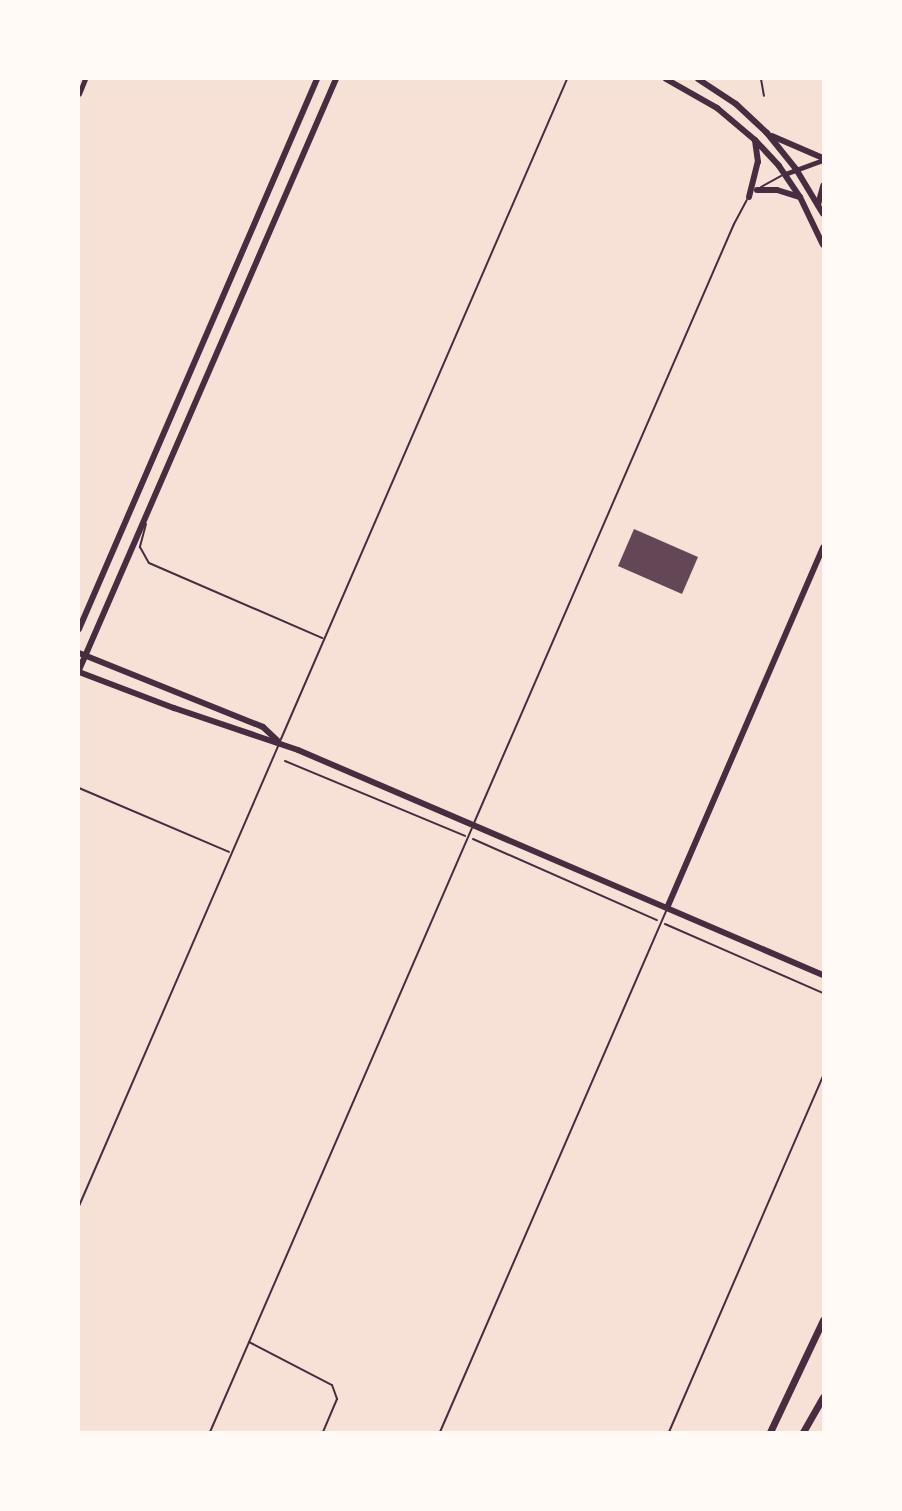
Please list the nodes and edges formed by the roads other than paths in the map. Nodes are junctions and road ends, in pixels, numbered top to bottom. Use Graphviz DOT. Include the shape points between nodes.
graph roads {
  1 [pos="85,79"];
  2 [pos="317,79"];
  3 [pos="335,79"];
  4 [pos="567,79"];
  5 [pos="666,79"];
  6 [pos="698,79"];
  7 [pos="761,79"];
  8 [pos="79,94"];
  9 [pos="764,96"];
  10 [pos="767,134"];
  11 [pos="755,140"];
  12 [pos="823,159"];
  13 [pos="796,169"];
  14 [pos="785,174"];
  15 [pos="823,186"];
  16 [pos="757,190"];
  17 [pos="750,197"];
  18 [pos="800,197"];
  19 [pos="818,205"];
  20 [pos="823,215"];
  21 [pos="823,245"];
  22 [pos="162,476"];
  23 [pos="823,547"];
  24 [pos="79,629"];
  25 [pos="323,638"];
  26 [pos="81,654"];
  27 [pos="79,671"];
  28 [pos="192,701"];
  29 [pos="188,713"];
  30 [pos="279,742"];
  31 [pos="79,788"];
  32 [pos="473,825"];
  33 [pos="231,853"];
  34 [pos="667,908"];
  35 [pos="823,975"];
  36 [pos="823,1076"];
  37 [pos="79,1206"];
  38 [pos="823,1320"];
  39 [pos="249,1342"];
  40 [pos="823,1397"];
  41 [pos="210,1432"];
  42 [pos="323,1432"];
  43 [pos="440,1432"];
  44 [pos="669,1432"];
  45 [pos="770,1432"];
  46 [pos="803,1432"];
  1 -- 8 [label="street"];
  2 -- 24 [label="main road"];
  3 -- 22 [label="main road"];
  4 -- 25 [label="lane"];
  5 -- 11 [label="main road" via="717,108"];
  6 -- 10 [label="main road" via="736,104"];
  7 -- 9 [label="lane"];
  10 -- 12 [label="main road"];
  10 -- 13 [label="main road"];
  11 -- 14 [label="main road"];
  11 -- 17 [label="main road" via="758,162"];
  12 -- 13 [label="street"];
  13 -- 14 [label="street"];
  13 -- 19 [label="main road"];
  14 -- 16 [label="lane"];
  14 -- 18 [label="main road"];
  15 -- 19 [label="main road"];
  16 -- 17 [label="lane"];
  16 -- 18 [label="main road"];
  17 -- 32 [label="lane" via="728,237"];
  18 -- 21 [label="main road"];
  19 -- 20 [label="main road"];
  22 -- 25 [label="lane" via="140,543 145,560"];
  22 -- 26 [label="main road"];
  23 -- 34 [label="main road"];
  25 -- 30 [label="lane"];
  26 -- 27 [label="main road"];
  26 -- 28 [label="main road"];
  27 -- 29 [label="main road"];
  28 -- 29 [label="main road"];
  28 -- 30 [label="main road" via="263,727"];
  29 -- 30 [label="main road"];
  30 -- 32 [label="main road"];
  30 -- 33 [label="lane"];
  31 -- 33 [label="lane"];
  32 -- 34 [label="main road"];
  32 -- 39 [label="lane"];
  33 -- 37 [label="lane"];
  34 -- 35 [label="main road"];
  34 -- 43 [label="lane"];
  36 -- 44 [label="lane"];
  38 -- 45 [label="highway"];
  39 -- 41 [label="lane"];
  39 -- 42 [label="lane" via="332,1385 337,1399"];
  40 -- 46 [label="highway"];
}
